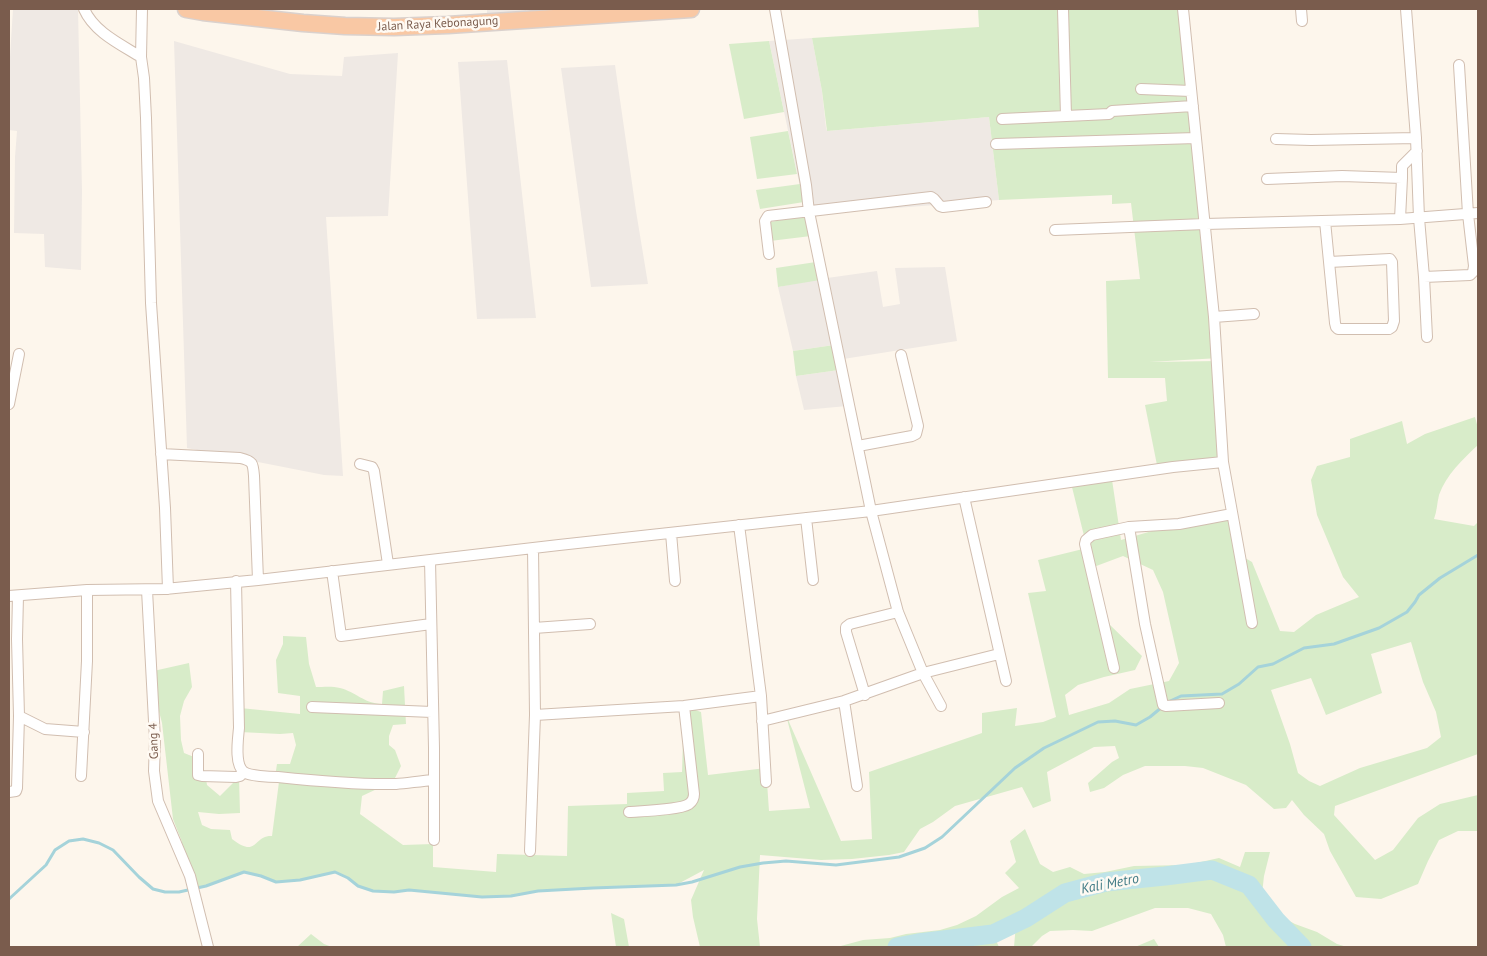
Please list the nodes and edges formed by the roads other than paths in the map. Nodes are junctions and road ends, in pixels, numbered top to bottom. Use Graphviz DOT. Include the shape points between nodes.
graph roads {
  1 [pos="84,9"];
  2 [pos="142,9"];
  3 [pos="186,9"];
  4 [pos="691,9"];
  5 [pos="775,9"];
  6 [pos="1063,9"];
  7 [pos="1184,9"];
  8 [pos="1301,9"];
  9 [pos="1406,9"];
  10 [pos="1302,21"];
  11 [pos="141,57"];
  12 [pos="1459,65"];
  13 [pos="1141,89"];
  14 [pos="1191,91"];
  15 [pos="1193,106"];
  16 [pos="1066,116"];
  17 [pos="1002,119"];
  18 [pos="1196,138"];
  19 [pos="1276,138"];
  20 [pos="1416,138"];
  21 [pos="996,144"];
  22 [pos="1417,151"];
  23 [pos="1266,178"];
  24 [pos="1402,178"];
  25 [pos="986,202"];
  26 [pos="809,212"];
  27 [pos="1473,213"];
  28 [pos="1419,218"];
  29 [pos="1400,219"];
  30 [pos="1325,221"];
  31 [pos="1205,224"];
  32 [pos="1055,230"];
  33 [pos="769,254"];
  34 [pos="1329,262"];
  35 [pos="1424,277"];
  36 [pos="1254,314"];
  37 [pos="1214,317"];
  38 [pos="1427,337"];
  39 [pos="19,354"];
  40 [pos="901,355"];
  41 [pos="9,404"];
  42 [pos="858,446"];
  43 [pos="161,454"];
  44 [pos="1224,462"];
  45 [pos="360,464"];
  46 [pos="964,497"];
  47 [pos="871,511"];
  48 [pos="1232,514"];
  49 [pos="806,518"];
  50 [pos="739,525"];
  51 [pos="1129,526"];
  52 [pos="671,533"];
  53 [pos="533,548"];
  54 [pos="430,560"];
  55 [pos="388,564"];
  56 [pos="332,571"];
  57 [pos="258,580"];
  58 [pos="813,580"];
  59 [pos="236,581"];
  60 [pos="675,582"];
  61 [pos="167,589"];
  62 [pos="87,590"];
  63 [pos="150,590"];
  64 [pos="13,596"];
  65 [pos="898,612"];
  66 [pos="1252,623"];
  67 [pos="431,624"];
  68 [pos="590,624"];
  69 [pos="534,628"];
  70 [pos="13,640"];
  71 [pos="1000,654"];
  72 [pos="1114,668"];
  73 [pos="923,673"];
  74 [pos="1006,681"];
  75 [pos="865,694"];
  76 [pos="761,696"];
  77 [pos="844,701"];
  78 [pos="1219,703"];
  79 [pos="684,706"];
  80 [pos="941,706"];
  81 [pos="312,707"];
  82 [pos="432,712"];
  83 [pos="535,715"];
  84 [pos="19,716"];
  85 [pos="762,721"];
  86 [pos="84,732"];
  87 [pos="198,754"];
  88 [pos="244,772"];
  89 [pos="81,776"];
  90 [pos="434,780"];
  91 [pos="766,782"];
  92 [pos="857,786"];
  93 [pos="9,792"];
  94 [pos="629,812"];
  95 [pos="434,840"];
  96 [pos="530,851"];
  97 [pos="208,947"];
  1 -- 11 [label="street" via="98,28"];
  2 -- 11 [label="street"];
  3 -- 4 [label="highway, Jalan Raya Kebonagung" via="311,24 394,27"];
  5 -- 26 [label="street"];
  6 -- 16 [label="street"];
  7 -- 14 [label="street"];
  8 -- 10 [label="street"];
  9 -- 20 [label="street"];
  11 -- 43 [label="street"];
  12 -- 27 [label="street"];
  13 -- 14 [label="street"];
  14 -- 15 [label="street"];
  15 -- 16 [label="street"];
  15 -- 18 [label="street"];
  16 -- 17 [label="street"];
  18 -- 21 [label="street"];
  18 -- 31 [label="street"];
  19 -- 20 [label="street"];
  20 -- 22 [label="street"];
  22 -- 24 [label="street" via="1404,164"];
  22 -- 28 [label="street"];
  23 -- 24 [label="street"];
  24 -- 29 [label="street"];
  25 -- 26 [label="street" via="943,207 931,197"];
  26 -- 33 [label="street" via="766,218"];
  26 -- 42 [label="street"];
  27 -- 28 [label="street"];
  27 -- 35 [label="street" via="1473,272 1464,276"];
  28 -- 29 [label="street"];
  28 -- 35 [label="street"];
  29 -- 30 [label="street"];
  30 -- 31 [label="street"];
  30 -- 34 [label="street"];
  31 -- 32 [label="street"];
  31 -- 37 [label="street"];
  34 -- 34 [label="street" via="1336,327 1389,329 1394,322 1390,259"];
  35 -- 38 [label="street"];
  36 -- 37 [label="street"];
  37 -- 44 [label="street"];
  39 -- 41 [label="street"];
  40 -- 42 [label="street" via="918,426 916,434"];
  42 -- 47 [label="street"];
  43 -- 57 [label="street" via="240,458 251,462 254,467"];
  43 -- 61 [label="street"];
  44 -- 46 [label="street"];
  44 -- 48 [label="street"];
  45 -- 55 [label="street" via="372,467 374,471"];
  46 -- 47 [label="street"];
  46 -- 71 [label="street"];
  47 -- 49 [label="street"];
  47 -- 65 [label="street"];
  48 -- 51 [label="street" via="1180,524"];
  48 -- 66 [label="street"];
  49 -- 50 [label="street"];
  49 -- 58 [label="street"];
  50 -- 52 [label="street"];
  50 -- 76 [label="street"];
  51 -- 72 [label="street" via="1092,535 1085,544"];
  51 -- 78 [label="street" via="1145,624 1163,705"];
  52 -- 53 [label="street"];
  52 -- 60 [label="street"];
  53 -- 54 [label="street"];
  53 -- 69 [label="street"];
  54 -- 55 [label="street"];
  54 -- 67 [label="street"];
  55 -- 56 [label="street"];
  56 -- 57 [label="street"];
  56 -- 67 [label="street" via="342,636"];
  57 -- 59 [label="street"];
  59 -- 61 [label="street"];
  59 -- 88 [label="street" via="238,752"];
  61 -- 63 [label="street"];
  62 -- 63 [label="street"];
  62 -- 64 [label="street"];
  62 -- 86 [label="street"];
  63 -- 97 [label="street, Gang 4" via="154,771 158,801 190,876"];
  64 -- 70 [label="street"];
  65 -- 73 [label="street"];
  65 -- 75 [label="street" via="846,627"];
  67 -- 82 [label="street"];
  68 -- 69 [label="street"];
  69 -- 83 [label="street"];
  70 -- 84 [label="street"];
  71 -- 73 [label="street"];
  71 -- 74 [label="street"];
  73 -- 75 [label="street"];
  73 -- 80 [label="street"];
  75 -- 77 [label="street"];
  76 -- 79 [label="street"];
  76 -- 85 [label="street"];
  77 -- 85 [label="street"];
  77 -- 92 [label="street"];
  79 -- 83 [label="street"];
  79 -- 94 [label="street" via="694,798 682,806"];
  81 -- 82 [label="street"];
  82 -- 90 [label="street"];
  83 -- 96 [label="street"];
  84 -- 86 [label="street" via="45,729"];
  84 -- 93 [label="street" via="17,788"];
  85 -- 91 [label="street"];
  86 -- 89 [label="street"];
  87 -- 88 [label="street" via="198,775 236,777"];
  88 -- 90 [label="street" via="280,778 362,783"];
  90 -- 95 [label="street"];
}
